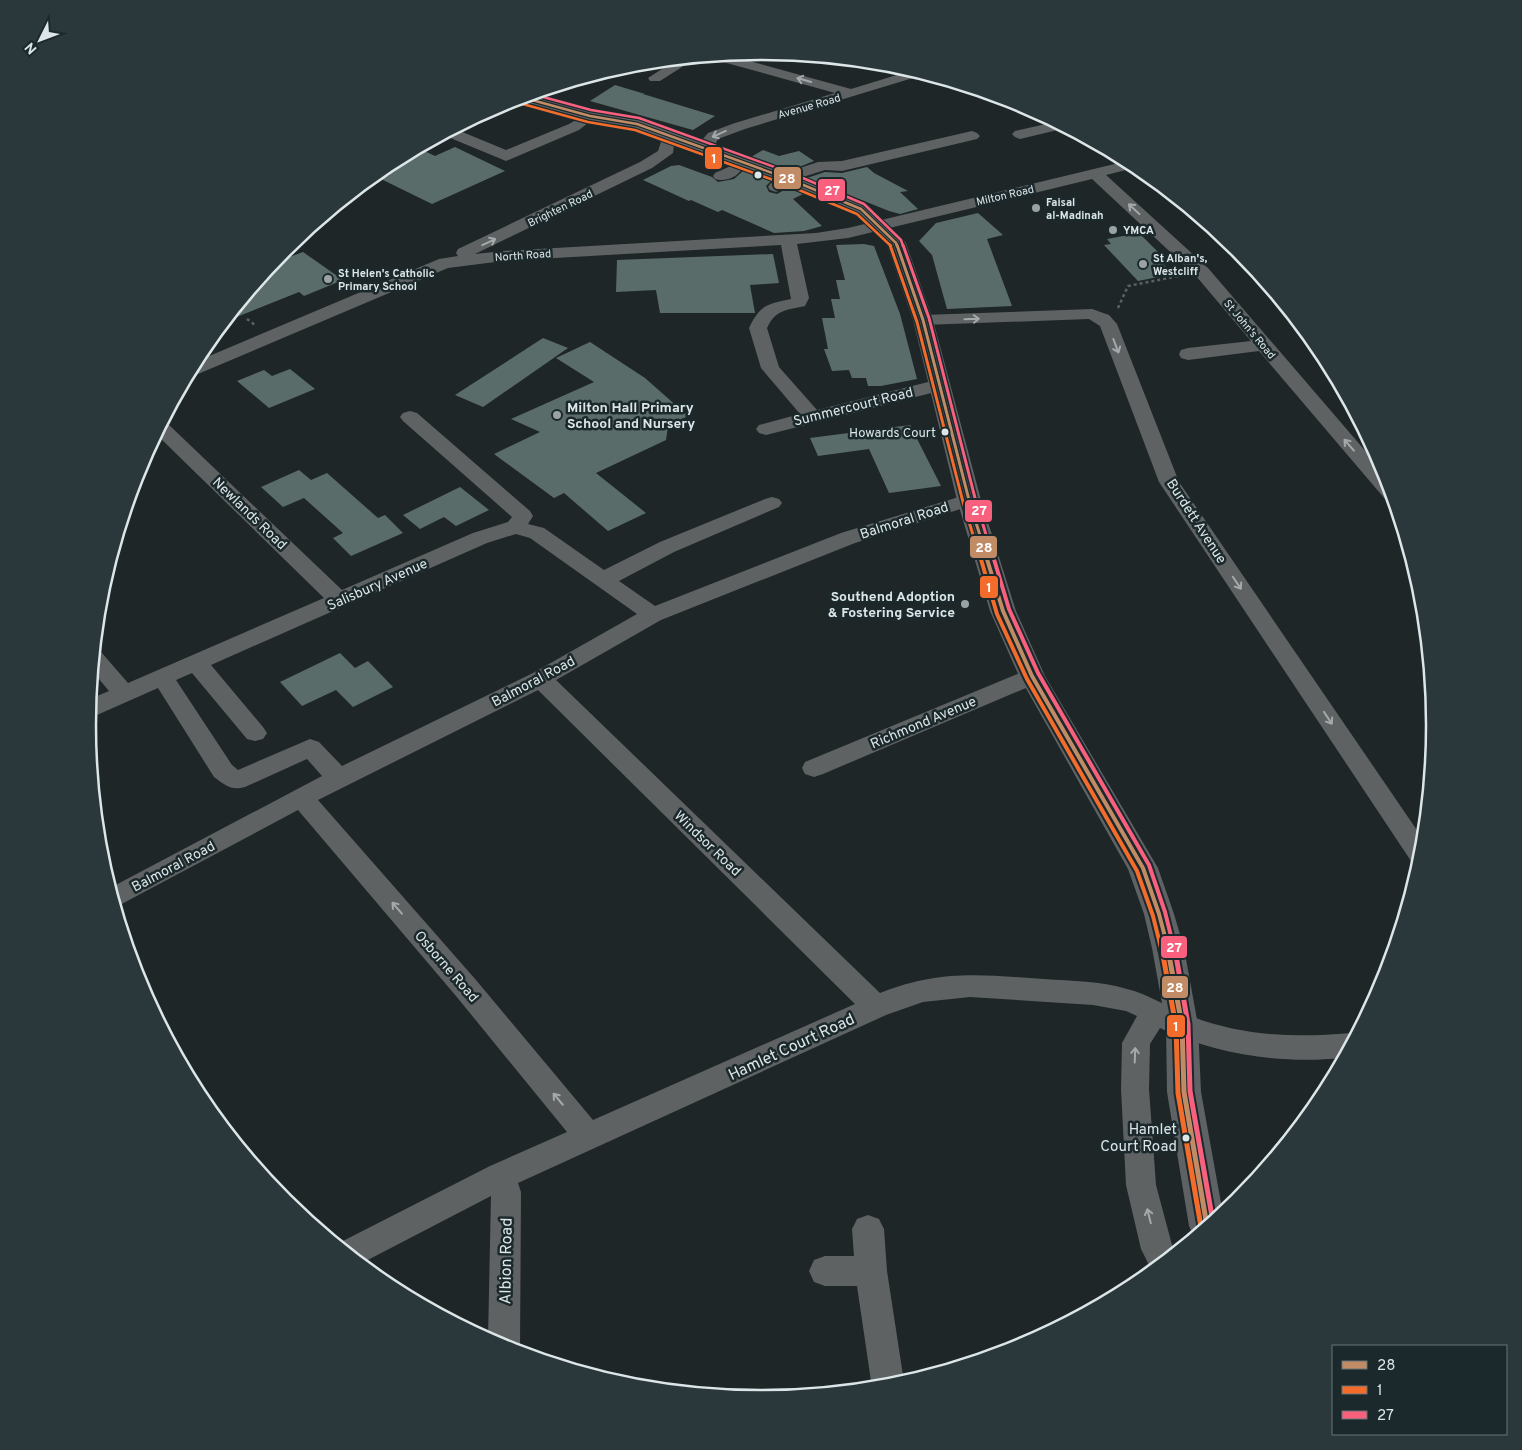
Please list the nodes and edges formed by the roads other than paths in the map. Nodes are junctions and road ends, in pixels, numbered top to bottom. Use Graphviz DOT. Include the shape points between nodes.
graph roads {
  1 [pos="733,61"];
  2 [pos="676,66"];
  3 [pos="907,77"];
  4 [pos="655,78"];
  5 [pos="851,94"];
  6 [pos="533,100"];
  7 [pos="590,116"];
  8 [pos="1051,127"];
  9 [pos="1020,134"];
  10 [pos="456,135"];
  11 [pos="972,136"];
  12 [pos="666,145"];
  13 [pos="706,149"];
  14 [pos="1122,167"];
  15 [pos="1096,174"];
  16 [pos="782,183"];
  17 [pos="876,225"];
  18 [pos="788,240"];
  19 [pos="444,263"];
  20 [pos="923,320"];
  21 [pos="1262,345"];
  22 [pos="1188,354"];
  23 [pos="202,365"];
  24 [pos="940,386"];
  25 [pos="812,416"];
  26 [pos="410,417"];
  27 [pos="766,429"];
  28 [pos="165,432"];
  29 [pos="1378,479"];
  30 [pos="969,500"];
  31 [pos="772,503"];
  32 [pos="516,527"];
  33 [pos="603,580"];
  34 [pos="340,600"];
  35 [pos="653,615"];
  36 [pos="196,662"];
  37 [pos="99,664"];
  38 [pos="162,676"];
  39 [pos="1032,676"];
  40 [pos="540,679"];
  41 [pos="123,693"];
  42 [pos="96,705"];
  43 [pos="254,733"];
  44 [pos="814,768"];
  45 [pos="340,778"];
  46 [pos="301,797"];
  47 [pos="1414,846"];
  48 [pos="119,895"];
  49 [pos="876,1007"];
  50 [pos="1155,1011"];
  51 [pos="1182,1025"];
  52 [pos="1343,1046"];
  53 [pos="589,1137"];
  54 [pos="501,1176"];
  55 [pos="1206,1219"];
  56 [pos="868,1229"];
  57 [pos="354,1251"];
  58 [pos="1161,1257"];
  59 [pos="825,1271"];
  60 [pos="871,1271"];
  61 [pos="504,1338"];
  62 [pos="887,1378"];
  5 -- 1 [label="street, one-way"];
  2 -- 4 [label="street"];
  3 -- 5 [label="street, Avenue Road"];
  5 -- 13 [label="street, Avenue Road, one-way" via="713,136"];
  6 -- 7 [label="main road"];
  7 -- 10 [label="street" via="574,127 506,156"];
  7 -- 12 [label="main road"];
  7 -- 13 [label="main road" via="637,124"];
  8 -- 9 [label="street"];
  11 -- 16 [label="street" via="842,166 824,165"];
  12 -- 16 [label="main road" via="727,173"];
  19 -- 12 [label="street, Brighten Road, one-way" via="646,165 665,152"];
  13 -- 16 [label="main road"];
  14 -- 15 [label="street, Milton Road"];
  15 -- 17 [label="street, Milton Road"];
  21 -- 15 [label="street, St John's Road, one-way" via="1202,272"];
  16 -- 17 [label="main road" via="846,216"];
  17 -- 18 [label="street, North Road" via="848,233"];
  17 -- 20 [label="main road" via="896,243"];
  18 -- 19 [label="street, North Road" via="503,256"];
  18 -- 25 [label="street" via="799,302 782,305 764,315 758,328 770,368"];
  19 -- 23 [label="street, North Road"];
  20 -- 24 [label="main road"];
  20 -- 47 [label="street, Burdett Avenue, one-way" via="1092,314 1108,324 1169,482"];
  21 -- 22 [label="street"];
  29 -- 21 [label="street, St John's Road, one-way"];
  24 -- 25 [label="street, Summercourt Road"];
  24 -- 30 [label="main road"];
  25 -- 27 [label="street, Summercourt Road"];
  26 -- 32 [label="street" via="523,516"];
  28 -- 34 [label="street, Newlands Road"];
  30 -- 35 [label="street, Balmoral Road" via="890,517 848,538"];
  30 -- 39 [label="main road" via="1003,611"];
  31 -- 33 [label="street" via="667,547"];
  32 -- 33 [label="street" via="537,533"];
  32 -- 34 [label="street, Salisbury Avenue" via="480,538"];
  33 -- 35 [label="street"];
  34 -- 36 [label="street, Salisbury Avenue"];
  35 -- 40 [label="street, Balmoral Road"];
  36 -- 38 [label="street, Salisbury Avenue"];
  36 -- 43 [label="street"];
  37 -- 41 [label="street"];
  38 -- 41 [label="street, Salisbury Avenue"];
  38 -- 45 [label="street" via="224,771 236,781 310,748"];
  39 -- 44 [label="street, Richmond Avenue"];
  39 -- 51 [label="main road" via="1143,868 1168,948"];
  40 -- 45 [label="street, Balmoral Road"];
  40 -- 49 [label="street, Windsor Road"];
  41 -- 42 [label="street, Salisbury Avenue"];
  45 -- 46 [label="street, Balmoral Road"];
  46 -- 48 [label="street, Balmoral Road"];
  53 -- 46 [label="street, Osborne Road, one-way"];
  49 -- 50 [label="street, Hamlet Court Road" via="931,989 992,987 1089,994 1126,1000"];
  49 -- 53 [label="street, Hamlet Court Road"];
  50 -- 51 [label="street, Hamlet Court Road"];
  58 -- 50 [label="street, one-way" via="1156,1249 1141,1185 1135,1089 1136,1043"];
  51 -- 52 [label="street, Hamlet Court Road" via="1230,1040 1321,1049"];
  51 -- 55 [label="main road" via="1184,1092"];
  53 -- 54 [label="street, Hamlet Court Road"];
  54 -- 57 [label="street, Hamlet Court Road"];
  54 -- 61 [label="street, Albion Road" via="506,1192"];
  56 -- 60 [label="street"];
  59 -- 60 [label="street"];
  60 -- 62 [label="street"];
}
